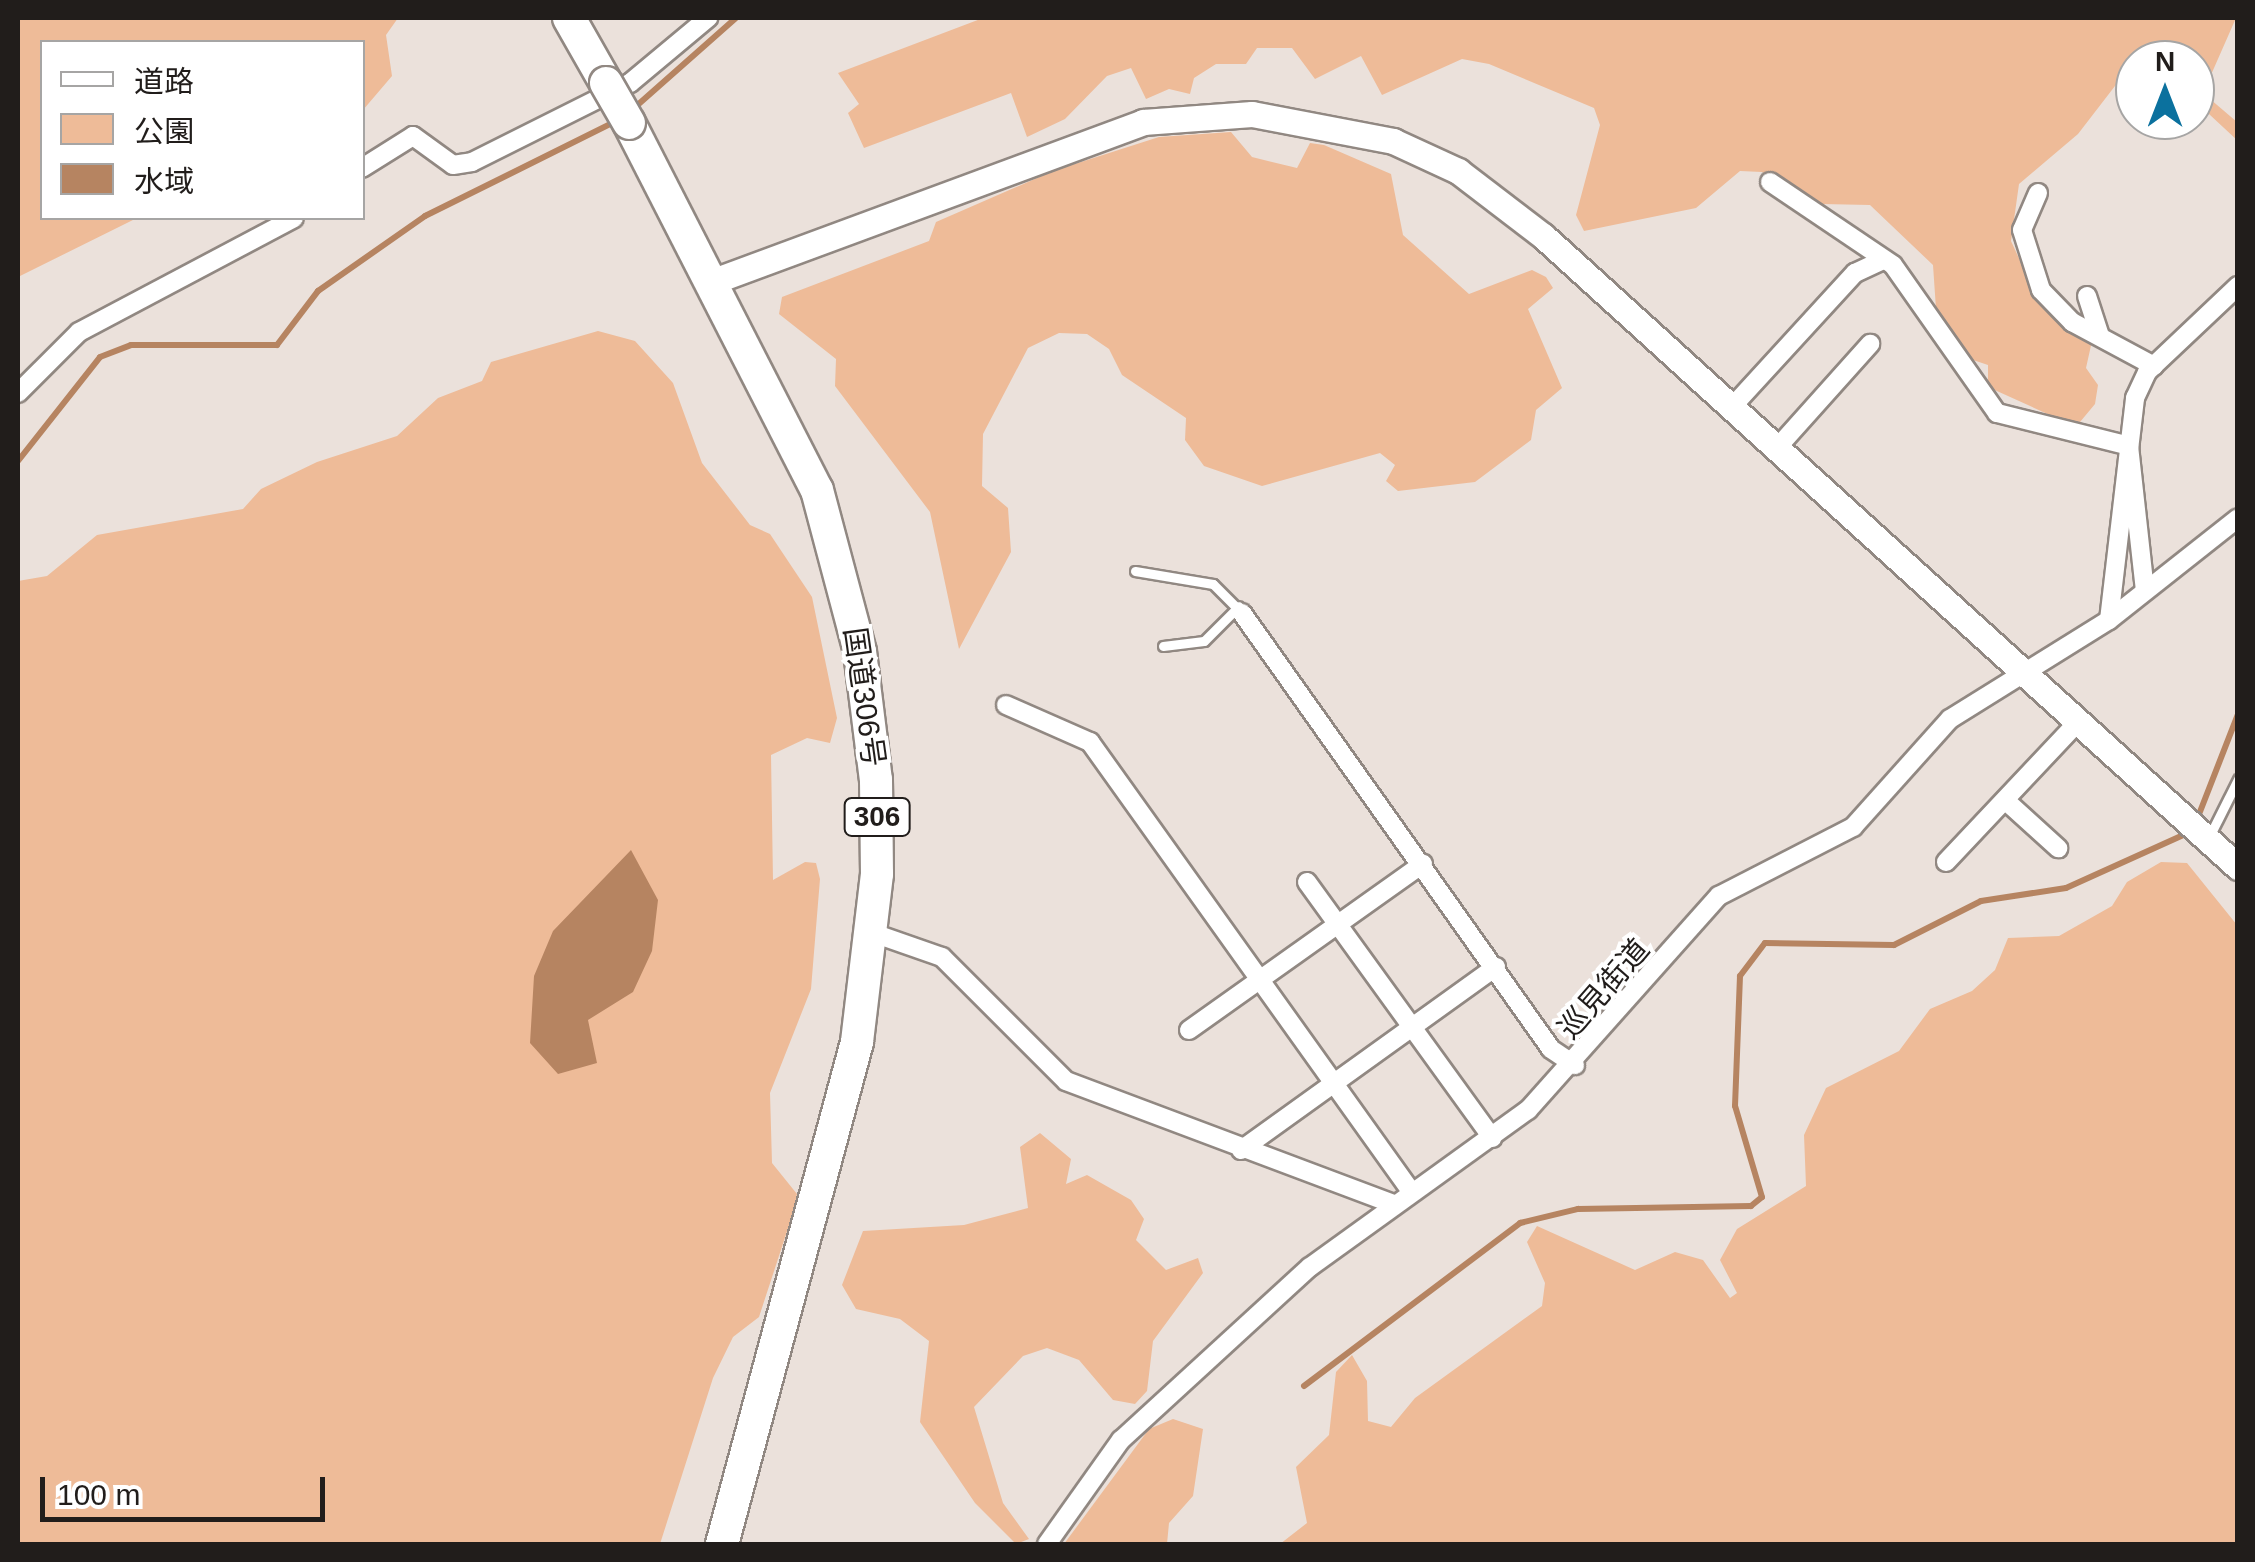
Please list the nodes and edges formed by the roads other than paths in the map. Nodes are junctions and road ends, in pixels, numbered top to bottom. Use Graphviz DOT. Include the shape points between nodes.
graph roads {
  1 [pos="569,18"];
  2 [pos="708,18"];
  3 [pos="365,166"];
  4 [pos="1770,182"];
  5 [pos="2038,192"];
  6 [pos="290,220"];
  7 [pos="1881,261"];
  8 [pos="714,281"];
  9 [pos="2238,286"];
  10 [pos="2087,296"];
  11 [pos="2098,334"];
  12 [pos="1870,344"];
  13 [pos="2154,366"];
  14 [pos="18,392"];
  15 [pos="1732,407"];
  16 [pos="2129,446"];
  17 [pos="1777,448"];
  18 [pos="2238,518"];
  19 [pos="1134,571"];
  20 [pos="2144,590"];
  21 [pos="1240,609"];
  22 [pos="2109,620"];
  23 [pos="1163,646"];
  24 [pos="2026,674"];
  25 [pos="1006,705"];
  26 [pos="2078,722"];
  27 [pos="2238,778"];
  28 [pos="2005,800"];
  29 [pos="2198,832"];
  30 [pos="2058,848"];
  31 [pos="1946,862"];
  32 [pos="1423,864"];
  33 [pos="2238,867"];
  34 [pos="1308,882"];
  35 [pos="1340,924"];
  36 [pos="872,934"];
  37 [pos="1496,967"];
  38 [pos="1260,981"];
  39 [pos="1412,1027"];
  40 [pos="1190,1030"];
  41 [pos="1575,1066"];
  42 [pos="1334,1083"];
  43 [pos="1492,1138"];
  44 [pos="1241,1150"];
  45 [pos="1410,1190"];
  46 [pos="1393,1204"];
  47 [pos="722,1544"];
  48 [pos="1048,1544"];
  1 -- 8 [label="highway, 国道306号 / 306, bridge"];
  2 -- 3 [label="street" via="630,84 472,162 453,165 413,136"];
  4 -- 7 [label="street"];
  5 -- 11 [label="street" via="2022,230 2036,280 2072,322"];
  6 -- 14 [label="street" via="78,332"];
  7 -- 15 [label="street" via="1854,273"];
  7 -- 16 [label="street" via="1915,292 1998,412"];
  8 -- 15 [label="street" via="1143,122 1302,118 1393,141 1486,190"];
  8 -- 36 [label="highway, 国道306号 / 306" via="796,435 850,605 876,780"];
  9 -- 13 [label="street"];
  10 -- 11 [label="street"];
  11 -- 13 [label="street"];
  12 -- 17 [label="street"];
  13 -- 16 [label="street" via="2136,398"];
  15 -- 17 [label="street"];
  16 -- 20 [label="street"];
  16 -- 22 [label="street"];
  17 -- 24 [label="street"];
  18 -- 20 [label="street, 巡見街道"];
  19 -- 21 [label="lane" via="1213,584"];
  20 -- 22 [label="street, 巡見街道"];
  21 -- 23 [label="lane" via="1204,641"];
  21 -- 32 [label="street"];
  22 -- 24 [label="street, 巡見街道"];
  24 -- 26 [label="street"];
  24 -- 41 [label="street, 巡見街道" via="1931,735 1853,827 1719,896"];
  25 -- 38 [label="street" via="1090,742"];
  26 -- 28 [label="street"];
  26 -- 29 [label="street"];
  27 -- 29 [label="lane"];
  28 -- 30 [label="street"];
  28 -- 31 [label="street"];
  29 -- 33 [label="street"];
  32 -- 35 [label="street"];
  32 -- 37 [label="street"];
  34 -- 35 [label="street"];
  35 -- 38 [label="street"];
  35 -- 39 [label="street"];
  36 -- 44 [label="street" via="942,956 1066,1081"];
  36 -- 47 [label="highway, 国道306号 / 306" via="846,1096"];
  37 -- 39 [label="street"];
  37 -- 41 [label="street" via="1552,1049"];
  38 -- 40 [label="street"];
  38 -- 42 [label="street"];
  39 -- 42 [label="street"];
  39 -- 43 [label="street"];
  41 -- 43 [label="street, 巡見街道"];
  42 -- 44 [label="street"];
  42 -- 45 [label="street"];
  43 -- 45 [label="street, 巡見街道"];
  44 -- 46 [label="street"];
  45 -- 46 [label="street, 巡見街道"];
  46 -- 48 [label="street, 巡見街道" via="1310,1267 1104,1456"];
}
